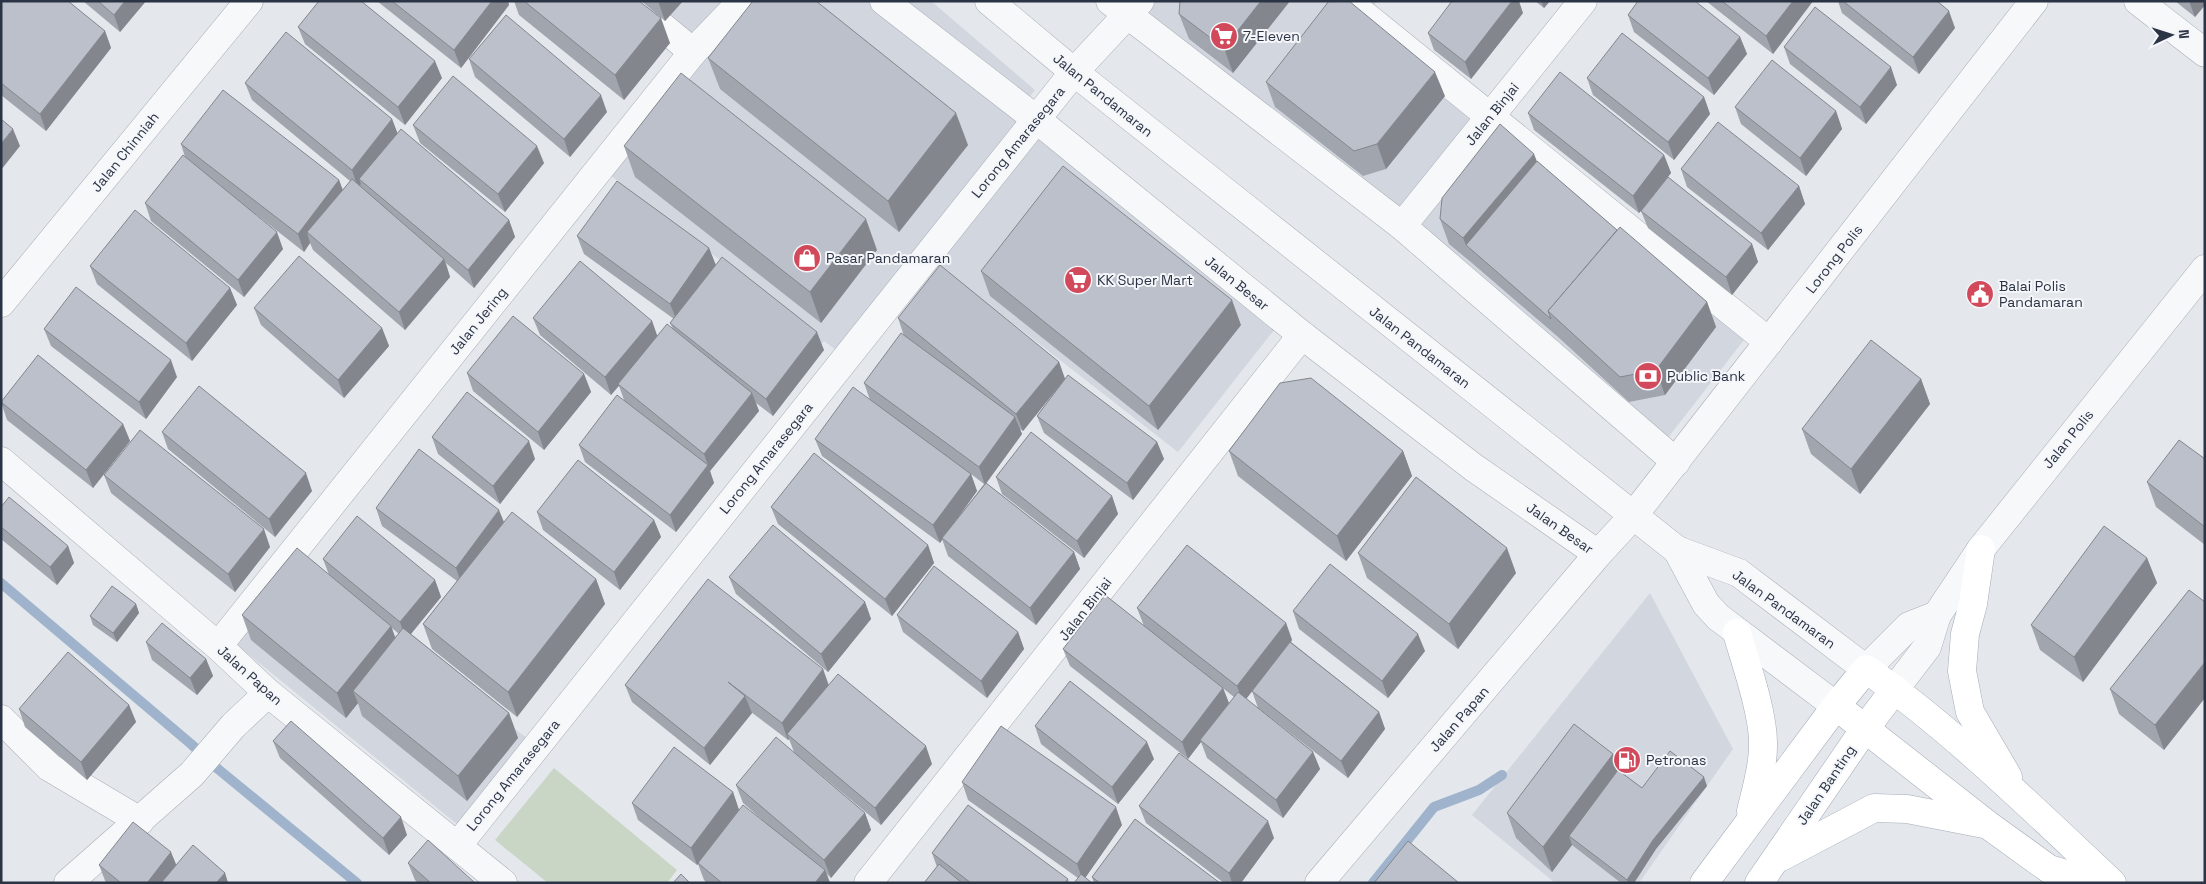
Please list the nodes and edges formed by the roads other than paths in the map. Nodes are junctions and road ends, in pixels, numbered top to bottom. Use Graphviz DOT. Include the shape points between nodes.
graph roads {
  1 [pos="249,1"];
  2 [pos="631,1"];
  3 [pos="742,1"];
  4 [pos="884,1"];
  5 [pos="989,1"];
  6 [pos="1347,1"];
  7 [pos="1583,1"];
  8 [pos="2034,1"];
  9 [pos="2138,1"];
  10 [pos="1126,6"];
  11 [pos="693,52"];
  12 [pos="2205,53"];
  13 [pos="1074,72"];
  14 [pos="1490,116"];
  15 [pos="1036,119"];
  16 [pos="1402,226"];
  17 [pos="2205,269"];
  18 [pos="1,303"];
  19 [pos="1302,335"];
  20 [pos="1769,342"];
  21 [pos="1,461"];
  22 [pos="1676,462"];
  23 [pos="1633,516"];
  24 [pos="1981,549"];
  25 [pos="1677,550"];
  26 [pos="1598,554"];
  27 [pos="1937,615"];
  28 [pos="1737,632"];
  29 [pos="218,646"];
  30 [pos="1866,669"];
  31 [pos="1895,689"];
  32 [pos="268,693"];
  33 [pos="1836,706"];
  34 [pos="1,719"];
  35 [pos="1864,730"];
  36 [pos="2019,796"];
  37 [pos="140,821"];
  38 [pos="1748,823"];
  39 [pos="1988,825"];
  40 [pos="458,845"];
  41 [pos="1776,859"];
  42 [pos="68,883"];
  43 [pos="503,883"];
  44 [pos="868,883"];
  45 [pos="1319,883"];
  46 [pos="1704,883"];
  47 [pos="1759,883"];
  48 [pos="2096,883"];
  49 [pos="2112,883"];
  1 -- 18 [label="street, Jalan Chinniah"];
  2 -- 11 [label="street"];
  3 -- 11 [label="street, Jalan Jering"];
  4 -- 15 [label="street, Jalan Besar"];
  5 -- 13 [label="street, Jalan Pandamaran"];
  6 -- 14 [label="street"];
  7 -- 14 [label="street, Jalan Binjai"];
  8 -- 20 [label="street, Lorong Polis"];
  9 -- 12 [label="street"];
  10 -- 13 [label="street, Lorong Amarasegara"];
  10 -- 16 [label="street"];
  11 -- 29 [label="street, Jalan Jering"];
  13 -- 15 [label="street, Lorong Amarasegara"];
  13 -- 23 [label="street, Jalan Pandamaran"];
  14 -- 16 [label="street, Jalan Binjai"];
  14 -- 20 [label="street"];
  15 -- 19 [label="street, Jalan Besar"];
  15 -- 40 [label="street, Lorong Amarasegara"];
  16 -- 22 [label="street"];
  17 -- 24 [label="street, Jalan Polis"];
  19 -- 26 [label="street, Jalan Besar" via="1473,467"];
  19 -- 44 [label="street, Jalan Binjai"];
  20 -- 22 [label="street, Lorong Polis"];
  21 -- 29 [label="street, Jalan Papan"];
  22 -- 23 [label="street, Lorong Polis"];
  23 -- 25 [label="street, Jalan Pandamaran"];
  23 -- 26 [label="street, Jalan Papan"];
  24 -- 27 [label="street, Jalan Polis"];
  24 -- 36 [label="main road" via="1965,634 1962,671 1970,712"];
  25 -- 28 [label="street" via="1706,604"];
  25 -- 30 [label="street, Jalan Pandamaran" via="1739,573"];
  26 -- 45 [label="street, Jalan Papan"];
  27 -- 30 [label="street" via="1909,626"];
  27 -- 31 [label="street, Jalan Polis" via="1927,646"];
  28 -- 33 [label="street"];
  28 -- 38 [label="main road" via="1760,720 1763,746 1761,770"];
  29 -- 32 [label="street, Jalan Papan"];
  30 -- 31 [label="main road"];
  30 -- 33 [label="main road"];
  31 -- 35 [label="main road, Jalan Banting"];
  31 -- 36 [label="main road"];
  32 -- 37 [label="street" via="233,726 192,774"];
  32 -- 40 [label="street, Jalan Papan"];
  33 -- 35 [label="main road"];
  33 -- 38 [label="main road"];
  34 -- 37 [label="street" via="48,767"];
  35 -- 39 [label="main road"];
  35 -- 41 [label="main road, Jalan Banting"];
  36 -- 49 [label="main road"];
  37 -- 42 [label="street"];
  38 -- 46 [label="main road"];
  39 -- 41 [label="main road" via="1907,809 1874,808"];
  39 -- 48 [label="main road" via="2049,869"];
  40 -- 43 [label="street, Jalan Papan"];
  41 -- 47 [label="main road, Jalan Banting"];
}
